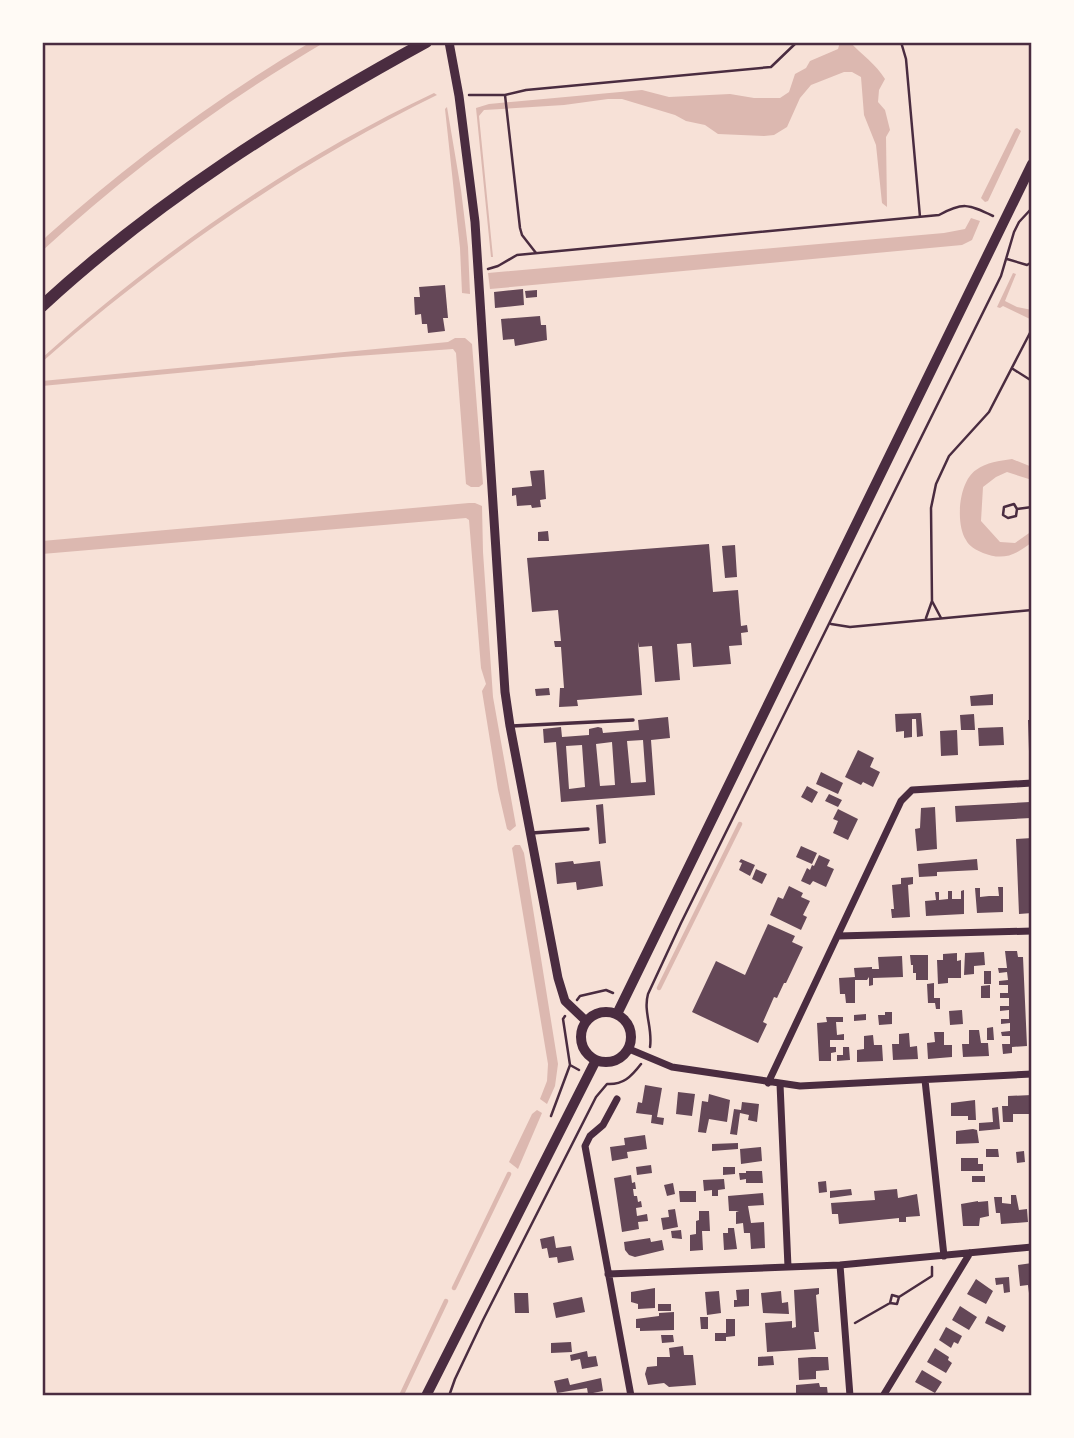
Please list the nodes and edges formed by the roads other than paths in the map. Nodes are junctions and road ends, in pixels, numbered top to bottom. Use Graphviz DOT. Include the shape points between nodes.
graph roads {
  1 [pos="426,42"];
  2 [pos="449,42"];
  3 [pos="1032,164"];
  4 [pos="42,306"];
  5 [pos="633,720"];
  6 [pos="510,726"];
  7 [pos="1032,783"];
  8 [pos="588,829"];
  9 [pos="530,833"];
  10 [pos="1032,931"];
  11 [pos="838,936"];
  12 [pos="617,1014"];
  13 [pos="586,1021"];
  14 [pos="629,1049"];
  15 [pos="596,1060"];
  16 [pos="1032,1074"];
  17 [pos="925,1080"];
  18 [pos="768,1083"];
  19 [pos="780,1084"];
  20 [pos="617,1099"];
  21 [pos="1032,1247"];
  22 [pos="970,1252"];
  23 [pos="944,1256"];
  24 [pos="840,1265"];
  25 [pos="788,1267"];
  26 [pos="608,1274"];
  27 [pos="426,1396"];
  28 [pos="631,1396"];
  29 [pos="850,1396"];
  30 [pos="883,1396"];
  1 -- 4 [label="highway" via="350,83 224,162 147,218"];
  2 -- 6 [label="street" via="475,222"];
  3 -- 12 [label="main road"];
  5 -- 6 [label="lane"];
  6 -- 9 [label="street"];
  7 -- 11 [label="street" via="912,790 901,801"];
  8 -- 9 [label="lane"];
  9 -- 13 [label="street" via="565,1002"];
  10 -- 11 [label="street"];
  11 -- 18 [label="street"];
  12 -- 13 [label="main road" via="601,1012"];
  12 -- 14 [label="main road" via="630,1029"];
  13 -- 15 [label="main road" via="583,1048"];
  14 -- 15 [label="main road" via="611,1062"];
  14 -- 18 [label="street" via="672,1068"];
  15 -- 27 [label="main road"];
  16 -- 17 [label="street"];
  17 -- 19 [label="street"];
  17 -- 23 [label="street"];
  18 -- 19 [label="street"];
  19 -- 25 [label="street"];
  20 -- 26 [label="street" via="585,1146"];
  21 -- 22 [label="street"];
  22 -- 23 [label="street"];
  22 -- 30 [label="street"];
  23 -- 24 [label="street"];
  24 -- 25 [label="street"];
  24 -- 29 [label="street"];
  25 -- 26 [label="street"];
  26 -- 28 [label="street"];
}
